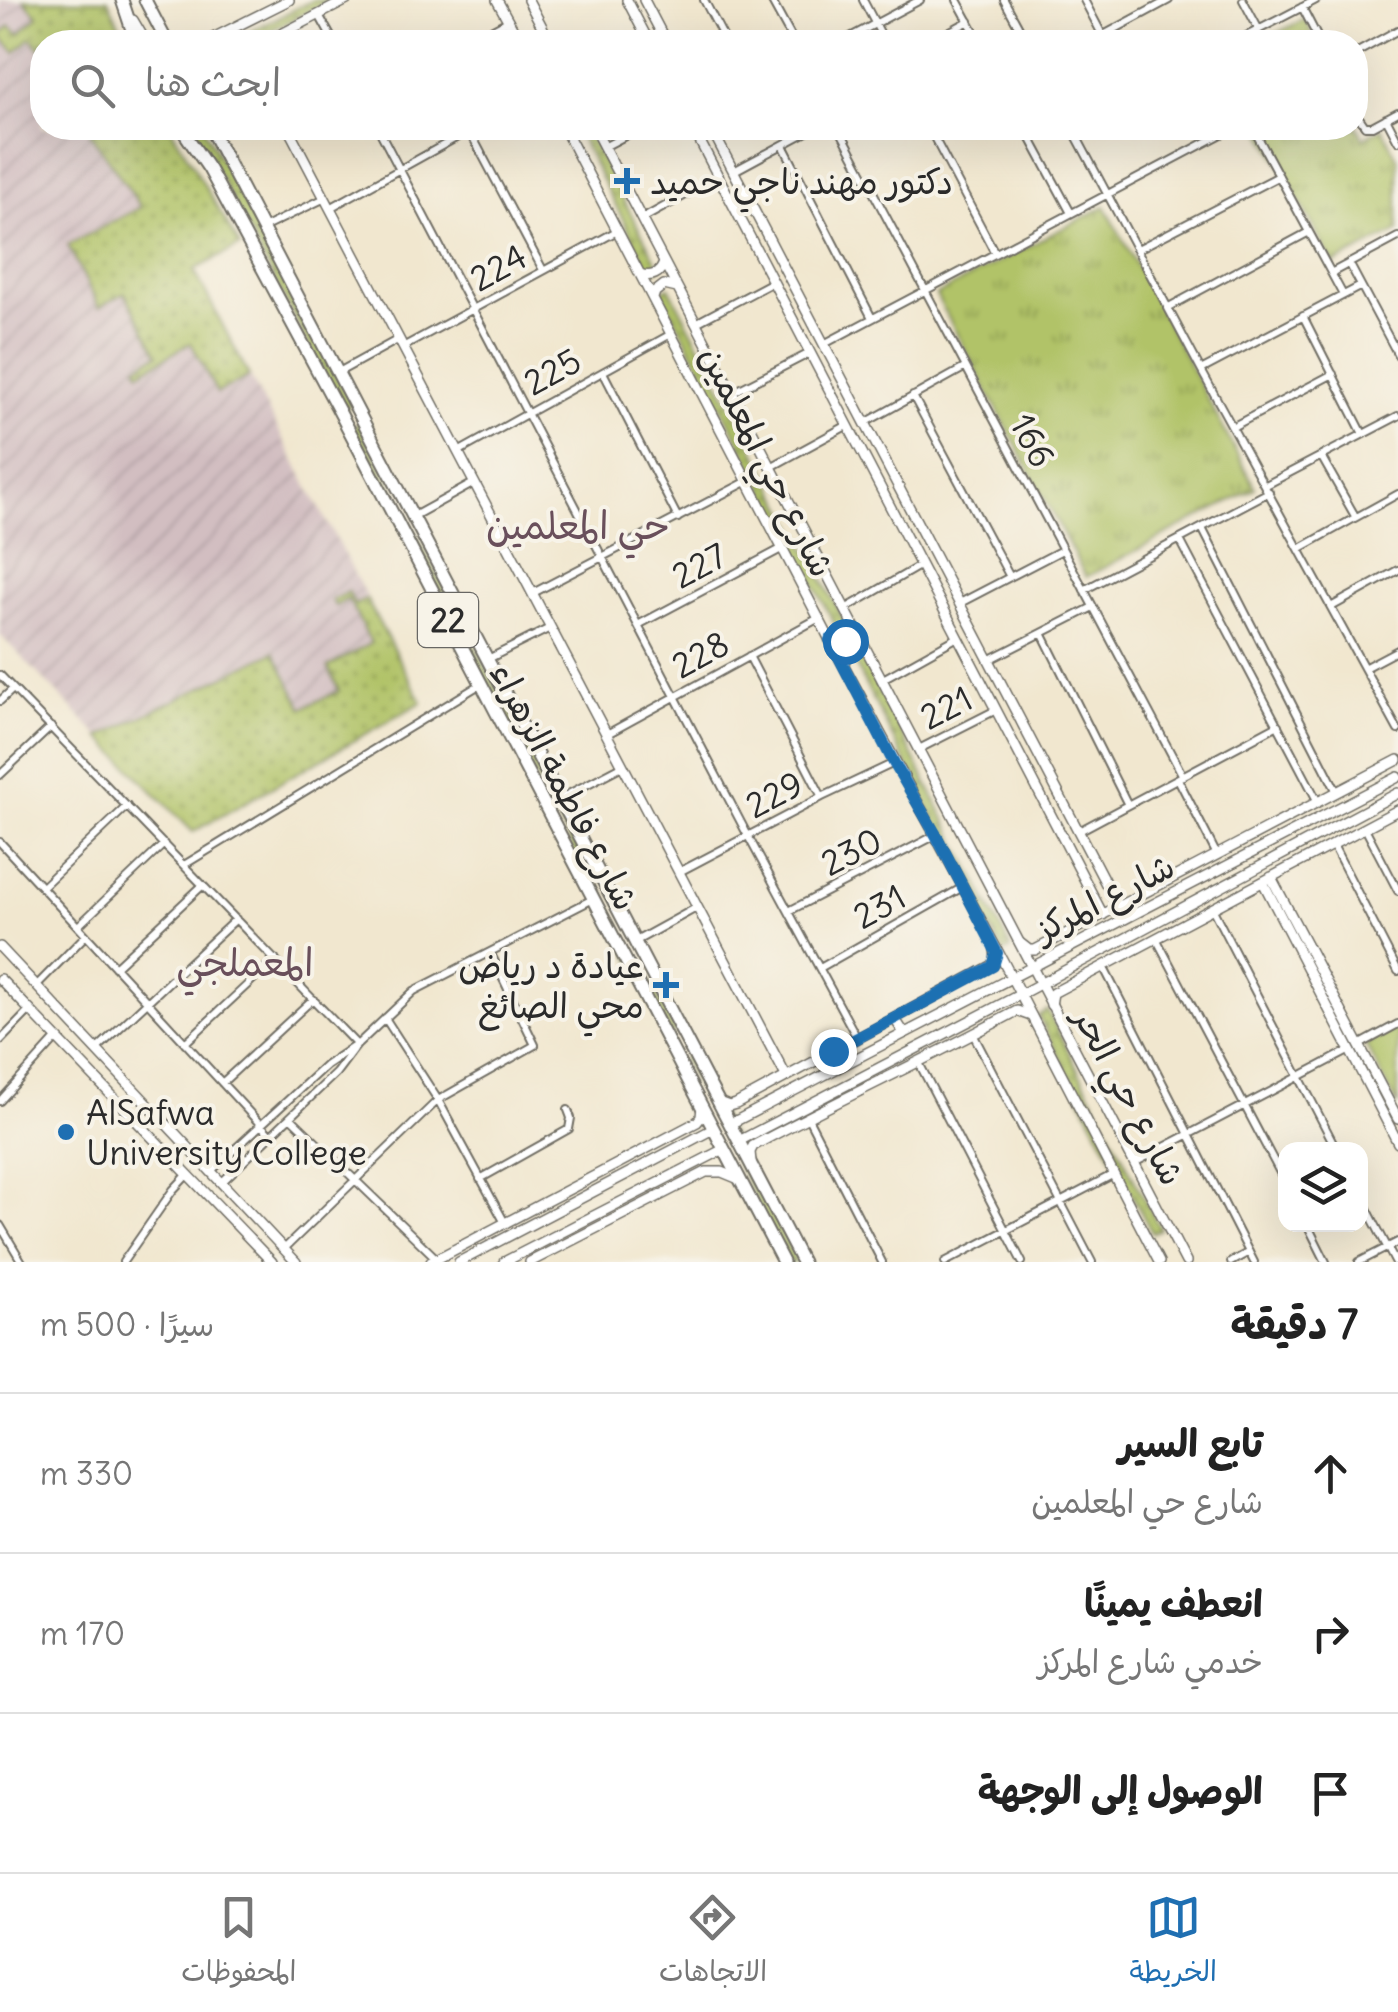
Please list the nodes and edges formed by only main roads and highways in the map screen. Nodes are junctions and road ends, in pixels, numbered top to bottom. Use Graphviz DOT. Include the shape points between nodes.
graph roads {
  1 [pos="122,0"];
  2 [pos="145,0"];
  3 [pos="289,0"];
  4 [pos="348,0"];
  5 [pos="498,0"];
  6 [pos="510,0"];
  7 [pos="528,0"];
  8 [pos="626,0"];
  9 [pos="644,0"];
  10 [pos="506,16"];
  11 [pos="155,20"];
  12 [pos="132,30"];
  13 [pos="139,30"];
  14 [pos="160,30"];
  15 [pos="163,30"];
  16 [pos="229,30"];
  17 [pos="289,30"];
  18 [pos="514,30"];
  19 [pos="544,30"];
  20 [pos="642,30"];
  21 [pos="660,30"];
  22 [pos="190,140"];
  23 [pos="216,140"];
  24 [pos="294,140"];
  25 [pos="570,140"];
  26 [pos="600,140"];
  27 [pos="700,140"];
  28 [pos="713,140"];
  29 [pos="717,140"];
  30 [pos="723,152"];
  31 [pos="709,158"];
  32 [pos="664,262"];
  33 [pos="640,274"];
  34 [pos="677,288"];
  35 [pos="653,298"];
  36 [pos="836,366"];
  37 [pos="822,375"];
  38 [pos="846,386"];
  39 [pos="832,393"];
  40 [pos="354,402"];
  41 [pos="338,409"];
  42 [pos="365,424"];
  43 [pos="348,430"];
  44 [pos="854,628"];
  45 [pos="830,640"];
  46 [pos="866,651"];
  47 [pos="844,665"];
  48 [pos="1031,739"];
  49 [pos="1016,748"];
  50 [pos="1042,760"];
  51 [pos="1398,760"];
  52 [pos="1026,768"];
  53 [pos="1398,776"];
  54 [pos="1364,778"];
  55 [pos="1370,791"];
  56 [pos="1398,793"];
  57 [pos="1398,810"];
  58 [pos="1267,879"];
  59 [pos="1105,881"];
  60 [pos="1090,890"];
  61 [pos="1118,906"];
  62 [pos="1103,915"];
  63 [pos="1061,936"];
  64 [pos="1016,938"];
  65 [pos="994,946"];
  66 [pos="1068,947"];
  67 [pos="2,952"];
  68 [pos="1024,955"];
  69 [pos="1079,963"];
  70 [pos="1031,966"];
  71 [pos="1086,975"];
  72 [pos="1012,977"];
  73 [pos="0,979"];
  74 [pos="1040,984"];
  75 [pos="1021,994"];
  76 [pos="1052,1008"];
  77 [pos="1033,1018"];
  78 [pos="896,1019"];
  79 [pos="682,1032"];
  80 [pos="904,1033"];
  81 [pos="666,1039"];
  82 [pos="692,1050"];
  83 [pos="676,1057"];
  84 [pos="888,1064"];
  85 [pos="894,1075"];
  86 [pos="786,1076"];
  87 [pos="728,1114"];
  88 [pos="1398,1119"];
  89 [pos="706,1122"];
  90 [pos="743,1142"];
  91 [pos="1398,1143"];
  92 [pos="722,1153"];
  93 [pos="752,1164"];
  94 [pos="740,1180"];
  95 [pos="578,1184"];
  96 [pos="584,1196"];
  97 [pos="620,1202"];
  98 [pos="626,1212"];
  99 [pos="1166,1224"];
  100 [pos="269,1234"];
  101 [pos="1146,1234"];
  102 [pos="1178,1245"];
  103 [pos="257,1246"];
  104 [pos="284,1249"];
  105 [pos="1158,1259"];
  106 [pos="271,1260"];
  107 [pos="434,1261"];
  108 [pos="296,1262"];
  109 [pos="459,1262"];
  110 [pos="504,1262"];
  111 [pos="530,1262"];
  112 [pos="782,1262"];
  113 [pos="802,1262"];
  114 [pos="1186,1262"];
  1 -- 12 [label="highway"];
  1 -- 13 [label="main road"];
  2 -- 11 [label="highway"];
  3 -- 16 [label="main road"];
  4 -- 17 [label="main road"];
  5 -- 10 [label="main road"];
  6 -- 10 [label="main road"];
  7 -- 19 [label="main road"];
  8 -- 20 [label="main road"];
  9 -- 21 [label="main road"];
  10 -- 18 [label="main road"];
  11 -- 14 [label="highway"];
  11 -- 15 [label="highway"];
  22 -- 41 [label="highway, شارع فاطمة الزهراء / 22"];
  23 -- 40 [label="highway, شارع فاطمة الزهراء / 22"];
  24 -- 86 [label="main road"];
  25 -- 33 [label="main road, شارع حي المعلمين"];
  26 -- 32 [label="main road, شارع حي المعلمين"];
  27 -- 28 [label="main road"];
  27 -- 31 [label="main road"];
  29 -- 30 [label="main road"];
  30 -- 31 [label="main road" via="713,150"];
  30 -- 36 [label="main road"];
  31 -- 37 [label="main road"];
  32 -- 33 [label="main road" via="655,274"];
  32 -- 34 [label="main road, شارع حي المعلمين"];
  33 -- 35 [label="main road, شارع حي المعلمين"];
  34 -- 35 [label="main road" via="660,287"];
  34 -- 44 [label="main road, شارع حي المعلمين"];
  35 -- 45 [label="main road, شارع حي المعلمين"];
  36 -- 37 [label="main road" via="832,377"];
  36 -- 38 [label="main road"];
  37 -- 39 [label="main road"];
  38 -- 39 [label="main road" via="836,383"];
  38 -- 48 [label="main road"];
  39 -- 49 [label="main road"];
  40 -- 41 [label="highway"];
  40 -- 42 [label="highway, شارع فاطمة الزهراء / 22"];
  41 -- 43 [label="highway, شارع فاطمة الزهراء / 22"];
  42 -- 43 [label="highway"];
  42 -- 79 [label="highway, شارع فاطمة الزهراء / 22"];
  43 -- 81 [label="highway, شارع فاطمة الزهراء / 22"];
  44 -- 45 [label="main road" via="845,641"];
  44 -- 46 [label="main road, شارع حي المعلمين"];
  45 -- 47 [label="main road, شارع حي المعلمين"];
  46 -- 47 [label="main road" via="853,650"];
  46 -- 64 [label="main road, شارع حي المعلمين"];
  47 -- 65 [label="main road, شارع حي المعلمين"];
  48 -- 49 [label="main road" via="1027,750"];
  48 -- 50 [label="main road"];
  49 -- 52 [label="main road"];
  50 -- 52 [label="main road" via="1032,756"];
  50 -- 59 [label="main road"];
  51 -- 54 [label="main road"];
  52 -- 60 [label="main road"];
  53 -- 55 [label="main road, شارع المركز"];
  54 -- 55 [label="main road"];
  54 -- 61 [label="main road"];
  55 -- 66 [label="main road, شارع المركز"];
  56 -- 69 [label="main road, شارع المركز"];
  57 -- 58 [label="main road"];
  58 -- 71 [label="main road"];
  58 -- 88 [label="main road"];
  58 -- 91 [label="main road"];
  59 -- 60 [label="main road" via="1102,894"];
  59 -- 61 [label="main road"];
  60 -- 62 [label="main road"];
  61 -- 62 [label="main road"];
  62 -- 63 [label="main road"];
  63 -- 64 [label="main road" via="1035,950"];
  63 -- 66 [label="main road"];
  64 -- 68 [label="main road, شارع حي المعلمين"];
  65 -- 72 [label="main road, شارع حي المعلمين"];
  65 -- 78 [label="main road" via="993,966"];
  66 -- 70 [label="main road, شارع المركز"];
  67 -- 100 [label="main road"];
  68 -- 70 [label="main road, شارع حي الحر"];
  69 -- 71 [label="main road"];
  69 -- 74 [label="main road, شارع المركز"];
  70 -- 72 [label="main road, شارع المركز"];
  70 -- 74 [label="main road, شارع حي الحر"];
  71 -- 76 [label="main road" via="1053,993"];
  72 -- 75 [label="main road, شارع حي الحر"];
  72 -- 80 [label="main road, شارع المركز"];
  73 -- 103 [label="main road"];
  74 -- 75 [label="main road, شارع المركز"];
  74 -- 76 [label="main road, شارع حي الحر"];
  75 -- 77 [label="main road, شارع حي الحر"];
  75 -- 84 [label="main road, شارع المركز"];
  76 -- 99 [label="main road, شارع حي الحر"];
  77 -- 85 [label="main road" via="1017,1010"];
  77 -- 101 [label="main road, شارع حي الحر"];
  78 -- 80 [label="main road"];
  78 -- 86 [label="main road"];
  79 -- 81 [label="highway"];
  79 -- 82 [label="highway, شارع فاطمة الزهراء / 22"];
  80 -- 87 [label="main road, شارع المركز"];
  81 -- 83 [label="highway, شارع فاطمة الزهراء / 22"];
  82 -- 83 [label="highway"];
  82 -- 87 [label="highway, شارع فاطمة الزهراء / 22"];
  83 -- 89 [label="highway, شارع فاطمة الزهراء / 22"];
  84 -- 85 [label="main road"];
  84 -- 90 [label="main road, شارع المركز"];
  85 -- 93 [label="main road" via="753,1146"];
  86 -- 87 [label="main road" via="729,1106"];
  87 -- 90 [label="highway, شارع فاطمة الزهراء / 22"];
  89 -- 92 [label="highway, شارع فاطمة الزهراء / 22"];
  89 -- 95 [label="main road" via="700,1116"];
  89 -- 96 [label="main road"];
  90 -- 93 [label="highway, شارع فاطمة الزهراء / 22"];
  92 -- 94 [label="highway, شارع فاطمة الزهراء / 22"];
  92 -- 97 [label="main road"];
  93 -- 113 [label="highway, شارع فاطمة الزهراء / 22"];
  94 -- 98 [label="main road" via="706,1172"];
  94 -- 112 [label="highway, شارع فاطمة الزهراء / 22"];
  95 -- 96 [label="main road"];
  95 -- 107 [label="main road"];
  96 -- 109 [label="main road"];
  97 -- 98 [label="main road"];
  97 -- 110 [label="main road"];
  98 -- 111 [label="main road"];
  99 -- 101 [label="main road" via="1158,1234"];
  99 -- 102 [label="main road, شارع حي الحر"];
  100 -- 103 [label="main road"];
  100 -- 104 [label="main road"];
  101 -- 105 [label="main road, شارع حي الحر"];
  102 -- 105 [label="main road" via="1164,1245"];
  102 -- 114 [label="main road, شارع حي الحر"];
  103 -- 106 [label="main road"];
  104 -- 106 [label="main road"];
  104 -- 108 [label="main road"];
}
